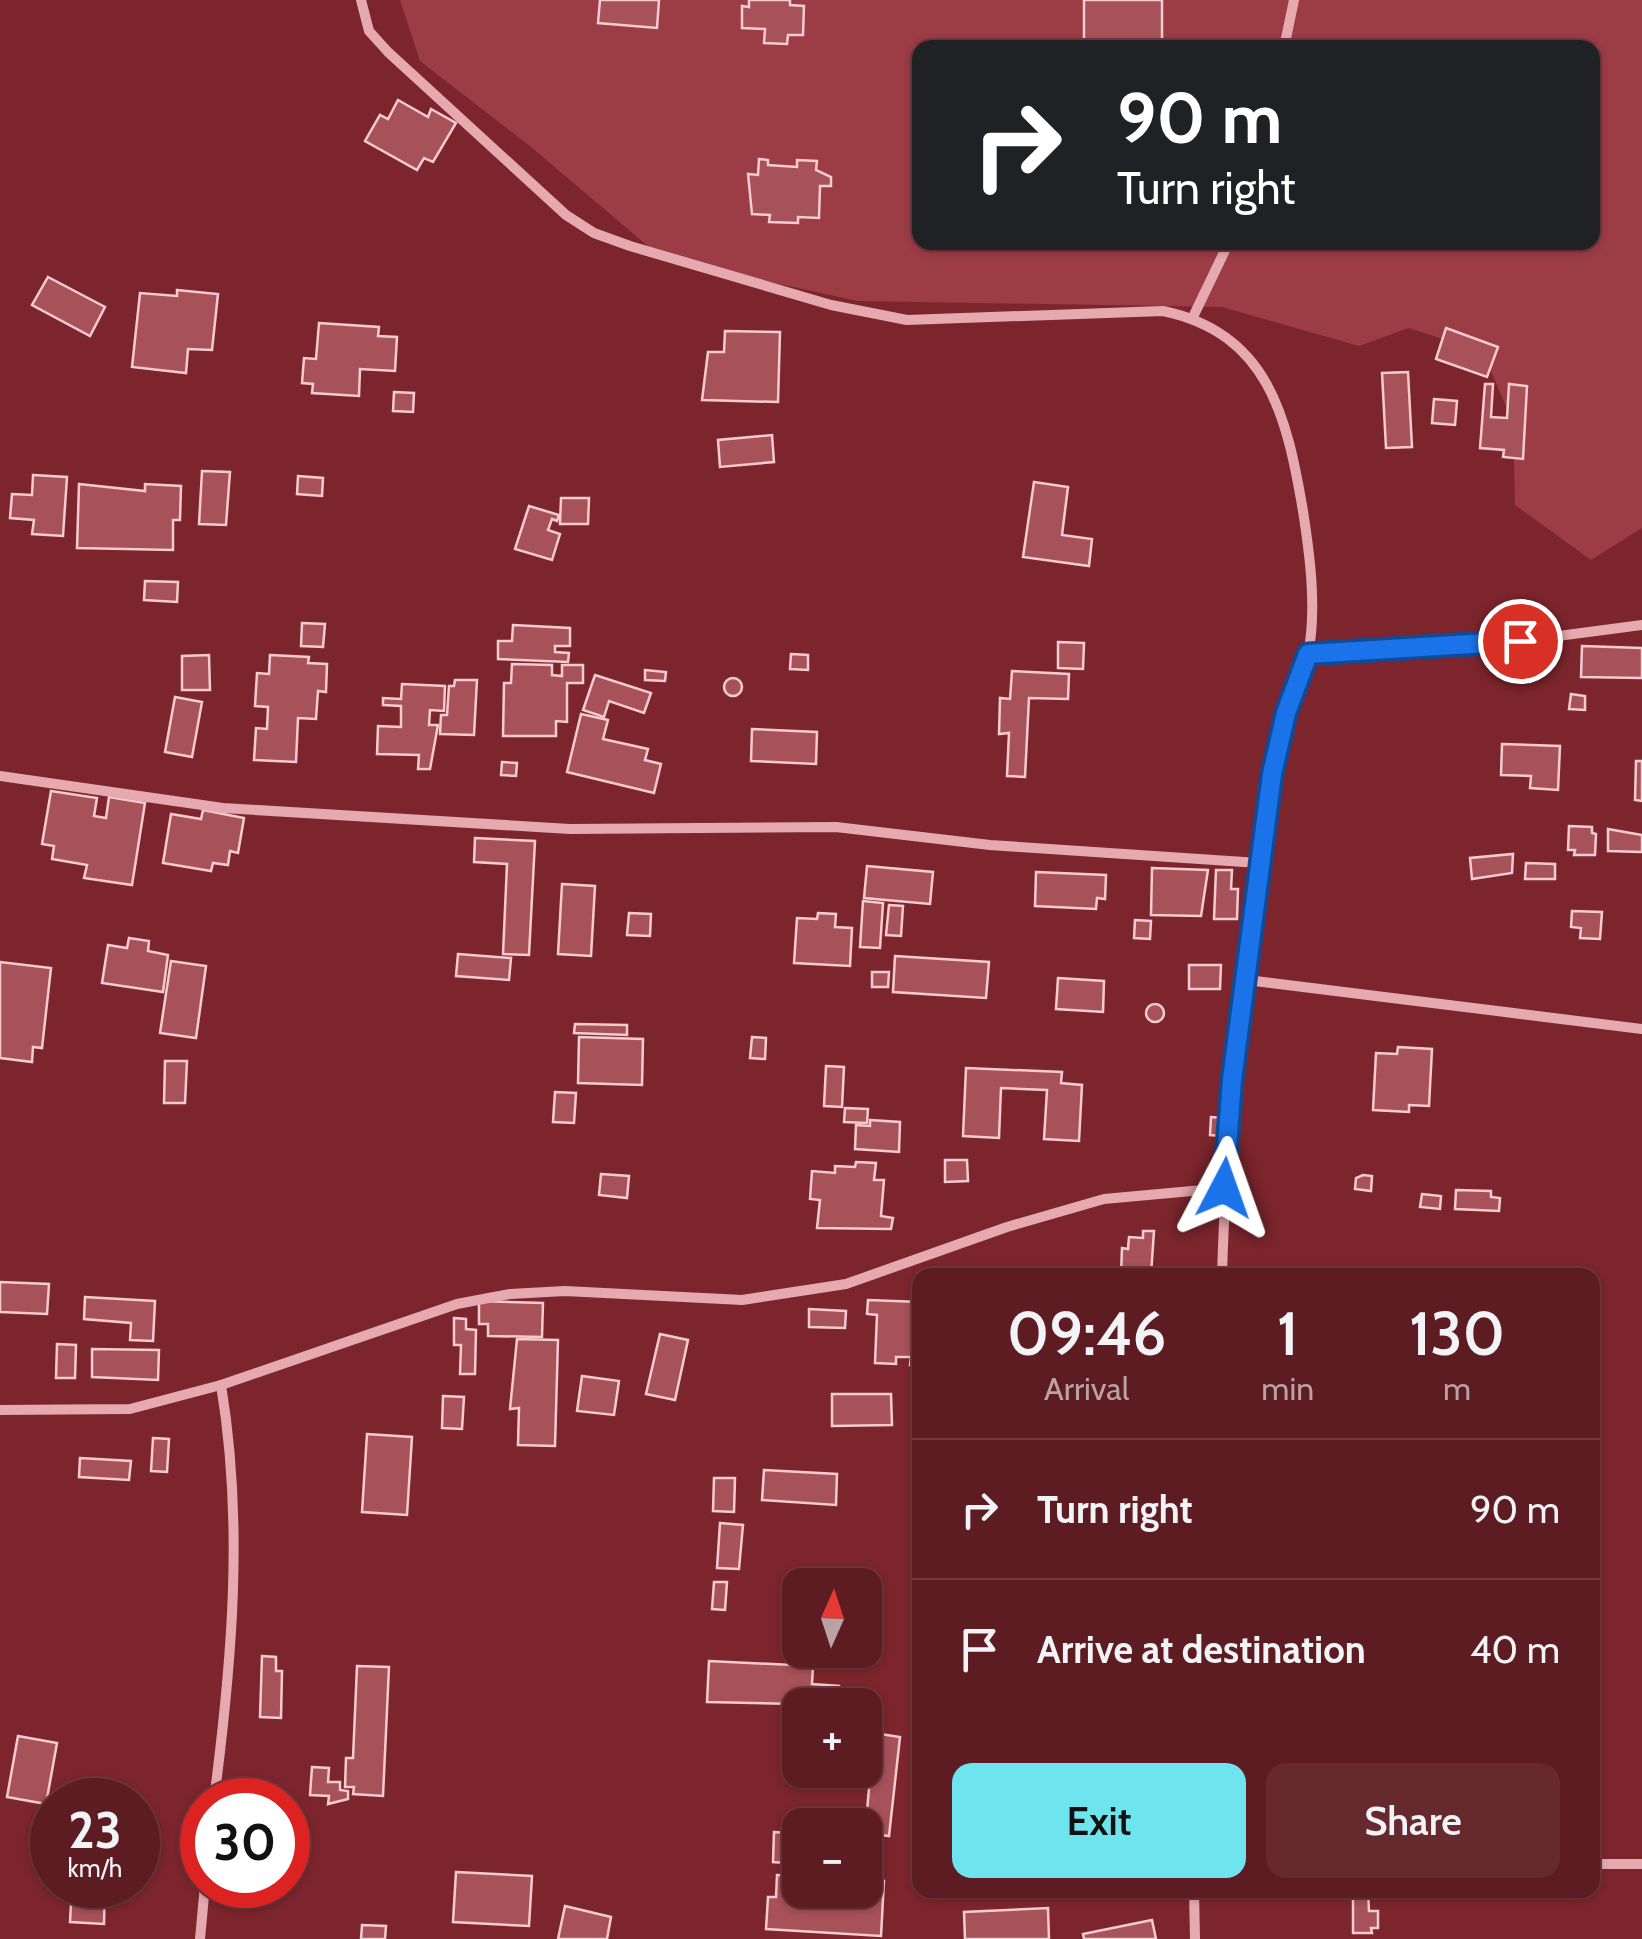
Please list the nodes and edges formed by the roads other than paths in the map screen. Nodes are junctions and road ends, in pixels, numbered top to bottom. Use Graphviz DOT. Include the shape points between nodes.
graph roads {
  1 [pos="361,0"];
  2 [pos="1294,0"];
  3 [pos="1286,40"];
  4 [pos="1225,250"];
  5 [pos="1193,317"];
  6 [pos="1642,624"];
  7 [pos="1308,654"];
  8 [pos="0,776"];
  9 [pos="1259,864"];
  10 [pos="1248,980"];
  11 [pos="1642,1029"];
  12 [pos="1224,1188"];
  13 [pos="1222,1268"];
  14 [pos="222,1386"];
  15 [pos="0,1410"];
  16 [pos="216,1778"];
  17 [pos="1600,1864"];
  18 [pos="1642,1864"];
  19 [pos="1194,1898"];
  20 [pos="203,1908"];
  21 [pos="200,1939"];
  22 [pos="1195,1939"];
  1 -- 5 [label="street" via="369,31 388,52 525,181 594,233 891,318 1163,311"];
  2 -- 3 [label="street"];
  4 -- 5 [label="street"];
  5 -- 7 [label="street" via="1246,355 1283,412 1309,550"];
  6 -- 7 [label="street" via="1520,641"];
  7 -- 9 [label="street" via="1280,736"];
  8 -- 9 [label="street" via="223,808 570,829 836,827"];
  9 -- 10 [label="street"];
  10 -- 11 [label="street"];
  10 -- 12 [label="street"];
  12 -- 13 [label="street"];
  12 -- 14 [label="street" via="1104,1199 846,1284 759,1297 565,1290 457,1304"];
  14 -- 15 [label="street" via="130,1409"];
  14 -- 16 [label="street" via="236,1537"];
  17 -- 18 [label="street"];
  19 -- 22 [label="street"];
  20 -- 21 [label="street"];
}
